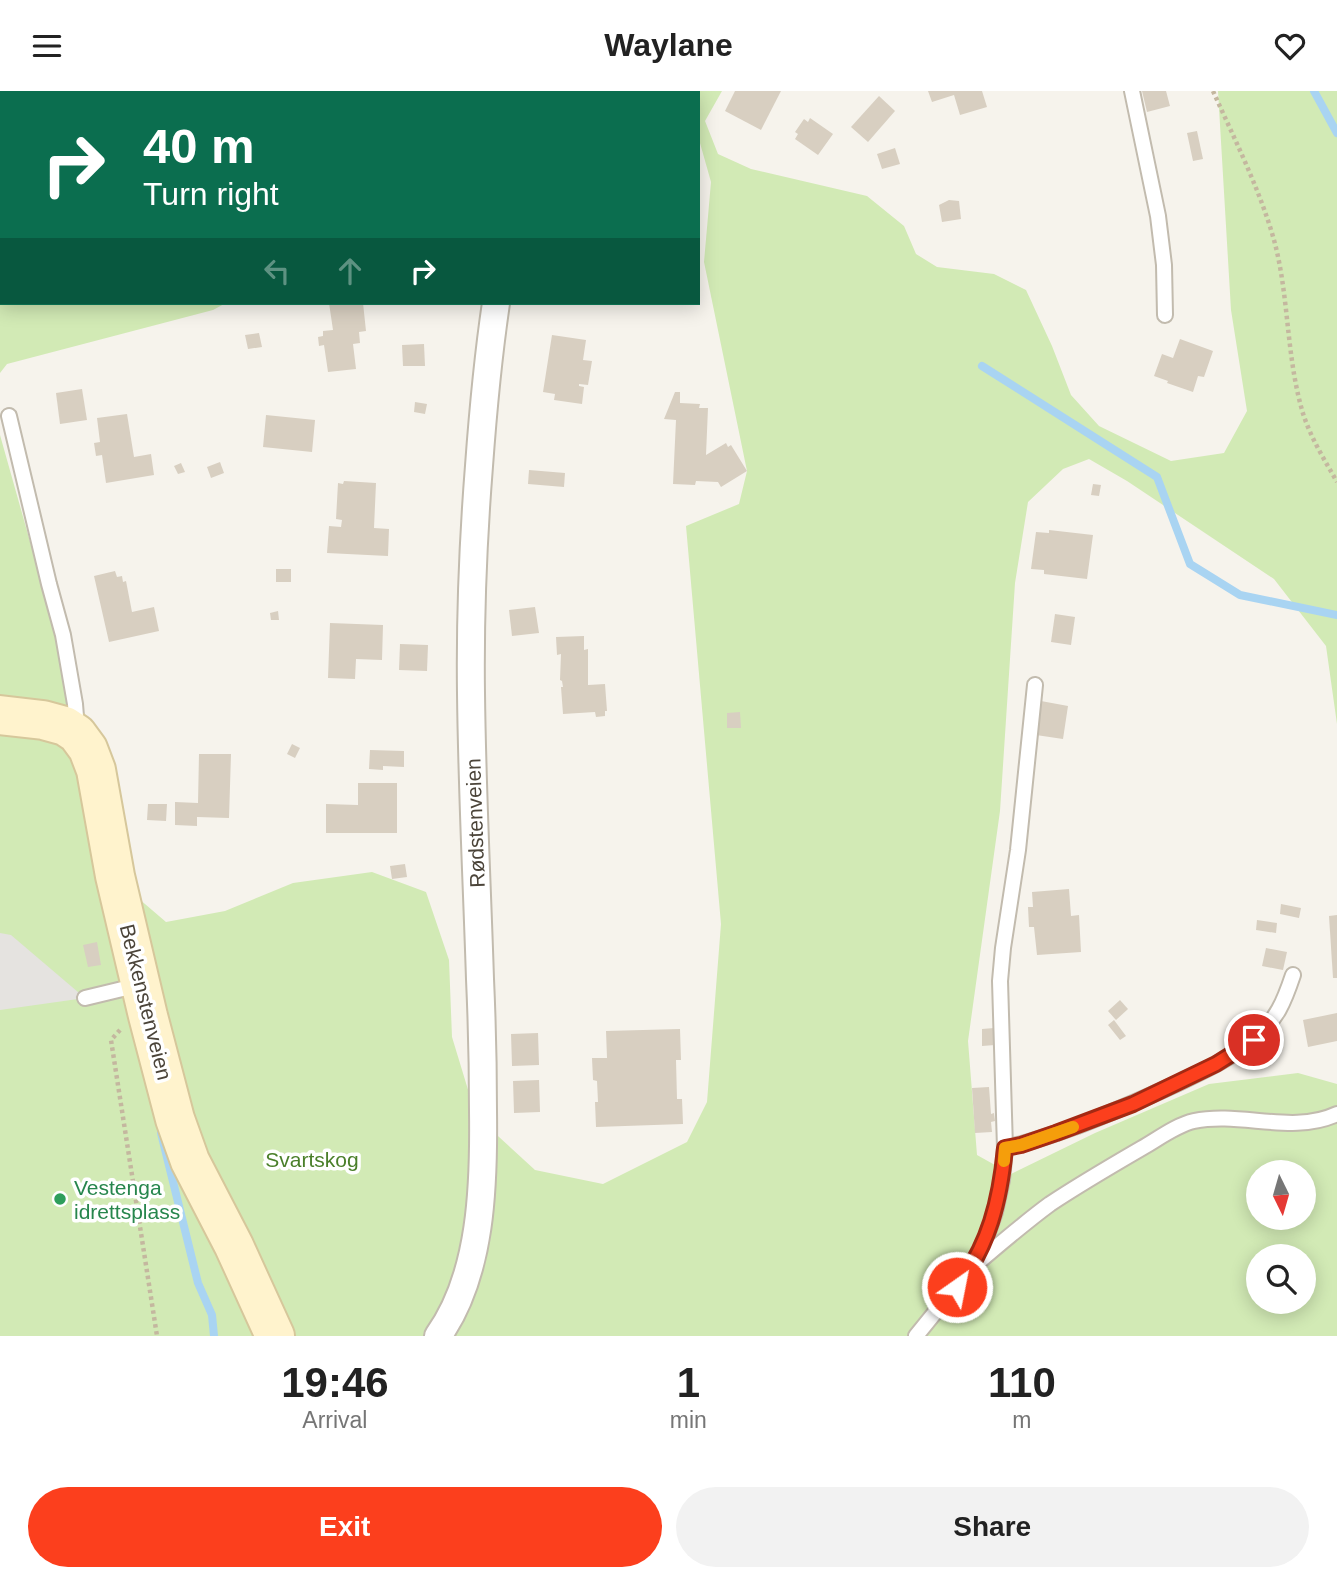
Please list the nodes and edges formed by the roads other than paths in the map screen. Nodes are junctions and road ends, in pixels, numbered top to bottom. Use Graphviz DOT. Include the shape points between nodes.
graph roads {
  1 [pos="1132,91"];
  2 [pos="496,305"];
  3 [pos="1166,315"];
  4 [pos="9,416"];
  5 [pos="1035,685"];
  6 [pos="0,715"];
  7 [pos="78,734"];
  8 [pos="1293,975"];
  9 [pos="85,998"];
  10 [pos="144,1000"];
  11 [pos="1337,1114"];
  12 [pos="1005,1148"];
  13 [pos="971,1268"];
  14 [pos="275,1336"];
  15 [pos="438,1336"];
  16 [pos="916,1336"];
  1 -- 3 [label="lane" via="1158,216"];
  2 -- 15 [label="street, Rødstenveien" via="482,424 471,618 482,1189 471,1261"];
  4 -- 7 [label="lane" via="63,635"];
  5 -- 12 [label="lane" via="1000,981"];
  6 -- 7 [label="main road" via="43,720"];
  7 -- 10 [label="main road, Bekkenstenveien" via="96,770"];
  8 -- 12 [label="lane" via="1273,1019 1254,1040 1216,1064 1133,1104"];
  9 -- 10 [label="lane"];
  10 -- 14 [label="main road, Bekkenstenveien" via="174,1119 190,1161"];
  11 -- 13 [label="lane" via="1302,1123 1191,1122 1074,1188"];
  12 -- 13 [label="lane" via="995,1212"];
  13 -- 16 [label="lane"];
}
